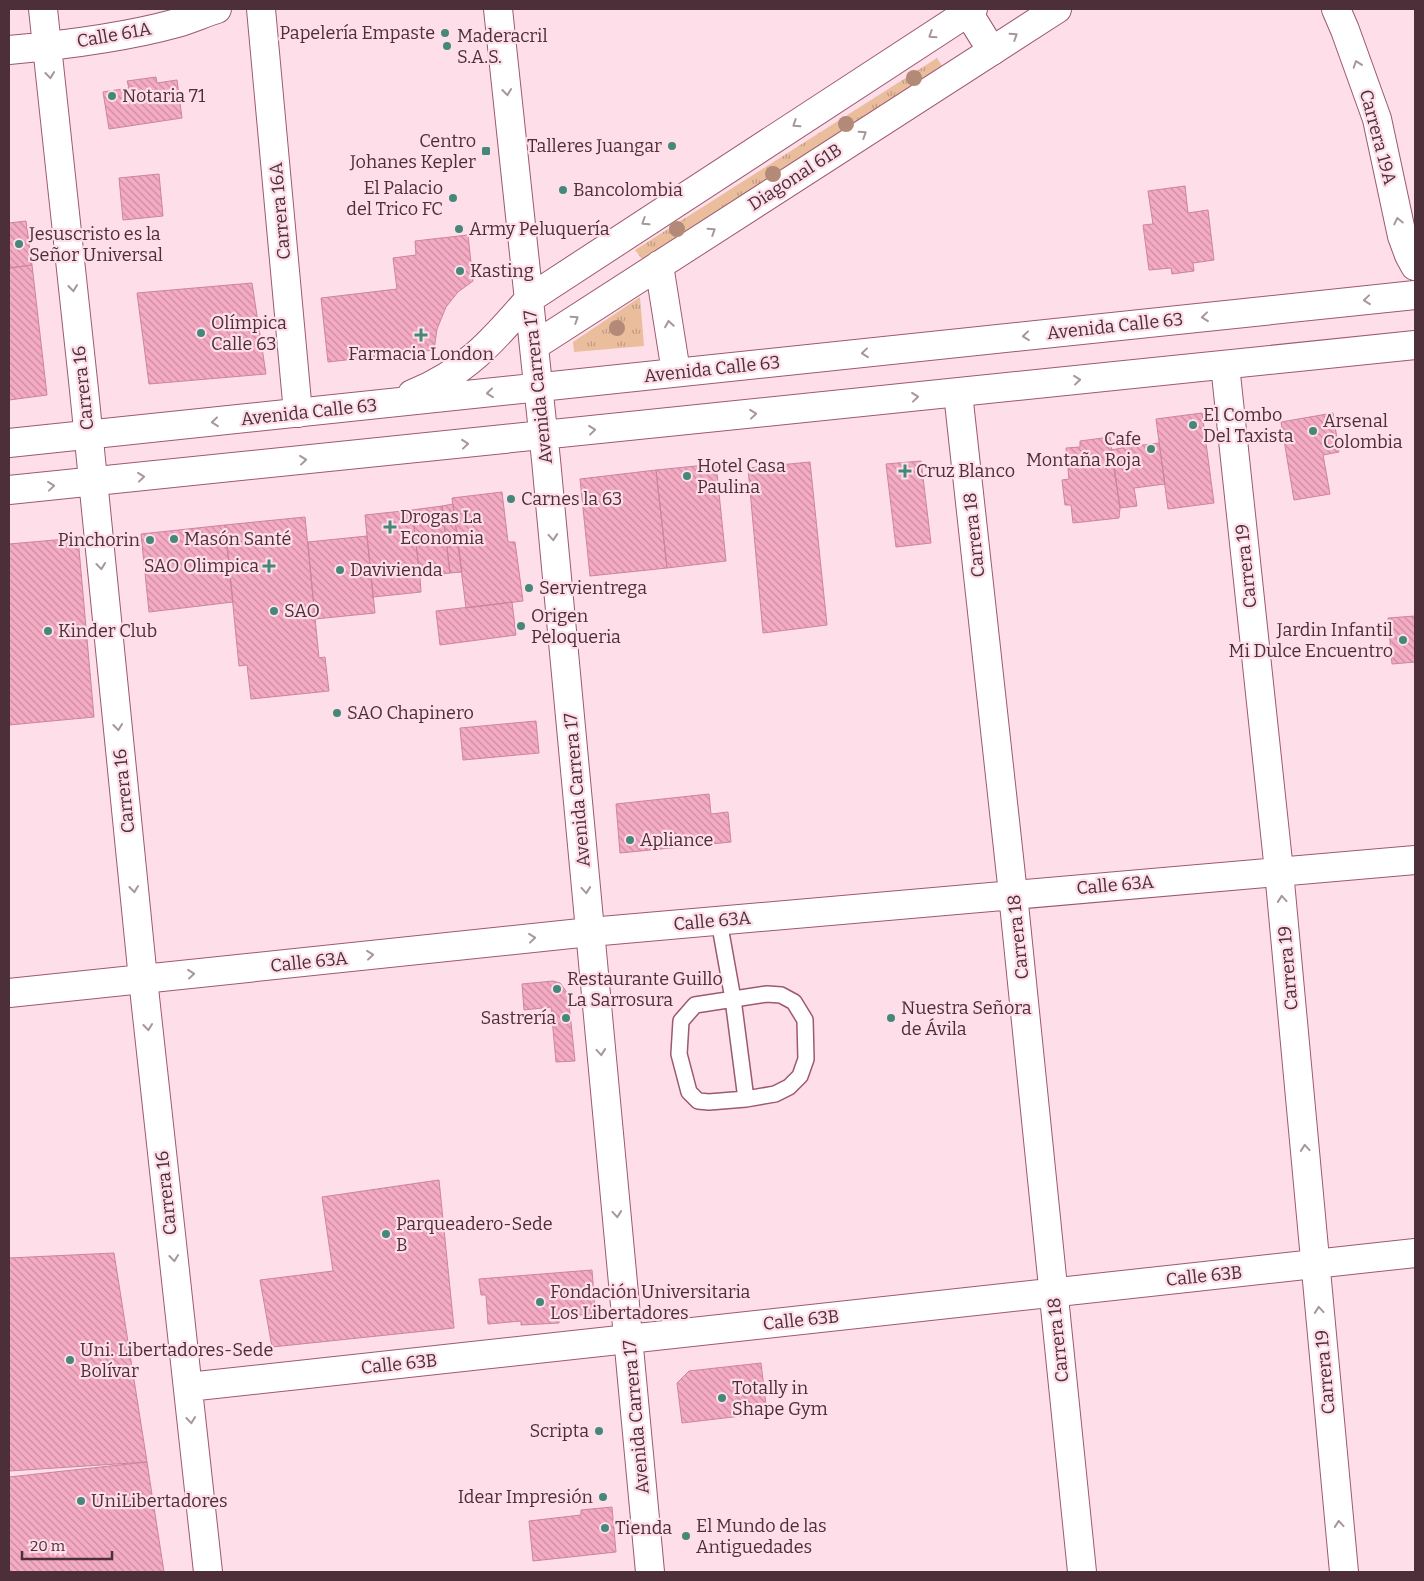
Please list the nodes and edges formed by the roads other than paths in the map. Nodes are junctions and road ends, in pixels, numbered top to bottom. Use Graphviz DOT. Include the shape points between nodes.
graph roads {
  1 [pos="43,9"];
  2 [pos="218,9"];
  3 [pos="261,9"];
  4 [pos="498,9"];
  5 [pos="1057,9"];
  6 [pos="1336,9"];
  7 [pos="969,10"];
  8 [pos="47,46"];
  9 [pos="9,50"];
  10 [pos="992,51"];
  11 [pos="659,265"];
  12 [pos="1415,266"];
  13 [pos="1415,295"];
  14 [pos="529,299"];
  15 [pos="1415,345"];
  16 [pos="534,346"];
  17 [pos="1225,365"];
  18 [pos="676,372"];
  19 [pos="538,387"];
  20 [pos="958,393"];
  21 [pos="387,404"];
  22 [pos="298,413"];
  23 [pos="88,436"];
  24 [pos="543,436"];
  25 [pos="9,443"];
  26 [pos="93,482"];
  27 [pos="9,490"];
  28 [pos="1415,860"];
  29 [pos="1279,870"];
  30 [pos="1013,894"];
  31 [pos="718,921"];
  32 [pos="590,932"];
  33 [pos="143,979"];
  34 [pos="9,993"];
  35 [pos="733,998"];
  36 [pos="746,1099"];
  37 [pos="1415,1252"];
  38 [pos="1315,1263"];
  39 [pos="1054,1292"];
  40 [pos="628,1338"];
  41 [pos="188,1387"];
  42 [pos="208,1572"];
  43 [pos="650,1572"];
  44 [pos="1082,1572"];
  45 [pos="1344,1572"];
  1 -- 8 [label="street, Carrera 16"];
  2 -- 8 [label="street, Calle 61A" via="177,23 124,35"];
  3 -- 22 [label="street, Carrera 16A"];
  4 -- 14 [label="street, Avenida Carrera 17, one-way"];
  10 -- 5 [label="street, Diagonal 61B, one-way"];
  12 -- 6 [label="street, Carrera 19A, one-way" via="1402,236 1377,119"];
  7 -- 10 [label="street"];
  7 -- 14 [label="street, one-way"];
  8 -- 9 [label="street, Calle 61A"];
  8 -- 23 [label="street, Carrera 16, one-way"];
  11 -- 10 [label="street, Diagonal 61B, one-way"];
  16 -- 11 [label="street, Diagonal 61B, one-way"];
  18 -- 11 [label="street, one-way"];
  13 -- 18 [label="street, Avenida Calle 63, one-way"];
  14 -- 16 [label="street, Avenida Carrera 17"];
  14 -- 21 [label="street" via="464,366 446,378"];
  15 -- 17 [label="street"];
  16 -- 19 [label="street, Avenida Carrera 17"];
  20 -- 17 [label="street, one-way"];
  17 -- 29 [label="street, Carrera 19"];
  18 -- 19 [label="street, Avenida Calle 63"];
  19 -- 21 [label="street, Avenida Calle 63, one-way"];
  19 -- 24 [label="street, Avenida Carrera 17"];
  24 -- 20 [label="street, one-way"];
  20 -- 30 [label="street, Carrera 18"];
  21 -- 22 [label="street, Avenida Calle 63"];
  22 -- 23 [label="street, Avenida Calle 63, one-way"];
  23 -- 25 [label="street, Avenida Calle 63"];
  23 -- 26 [label="street, Carrera 16"];
  26 -- 24 [label="street, one-way"];
  24 -- 32 [label="street, Avenida Carrera 17, one-way"];
  27 -- 26 [label="street, one-way"];
  26 -- 33 [label="street, Carrera 16, one-way"];
  28 -- 29 [label="street, Calle 63A"];
  29 -- 30 [label="street, Calle 63A"];
  38 -- 29 [label="street, Carrera 19, one-way"];
  30 -- 31 [label="street, Calle 63A"];
  30 -- 39 [label="street, Carrera 18"];
  31 -- 32 [label="street, Calle 63A"];
  31 -- 35 [label="lane"];
  33 -- 32 [label="street, Calle 63A, one-way"];
  32 -- 40 [label="street, Avenida Carrera 17, one-way"];
  33 -- 34 [label="street, Calle 63A"];
  33 -- 41 [label="street, Carrera 16, one-way"];
  35 -- 36 [label="lane"];
  35 -- 36 [label="lane" via="695,1005 681,1021 679,1054 689,1092 698,1102"];
  35 -- 36 [label="lane" via="781,995 794,1002 805,1020 806,1059 800,1076 790,1087 775,1094"];
  37 -- 38 [label="street, Calle 63B"];
  38 -- 39 [label="street, Calle 63B"];
  45 -- 38 [label="street, Carrera 19, one-way"];
  39 -- 40 [label="street, Calle 63B"];
  39 -- 44 [label="street, Carrera 18"];
  40 -- 41 [label="street, Calle 63B"];
  40 -- 43 [label="street, Avenida Carrera 17"];
  41 -- 42 [label="street, Carrera 16, one-way"];
}
